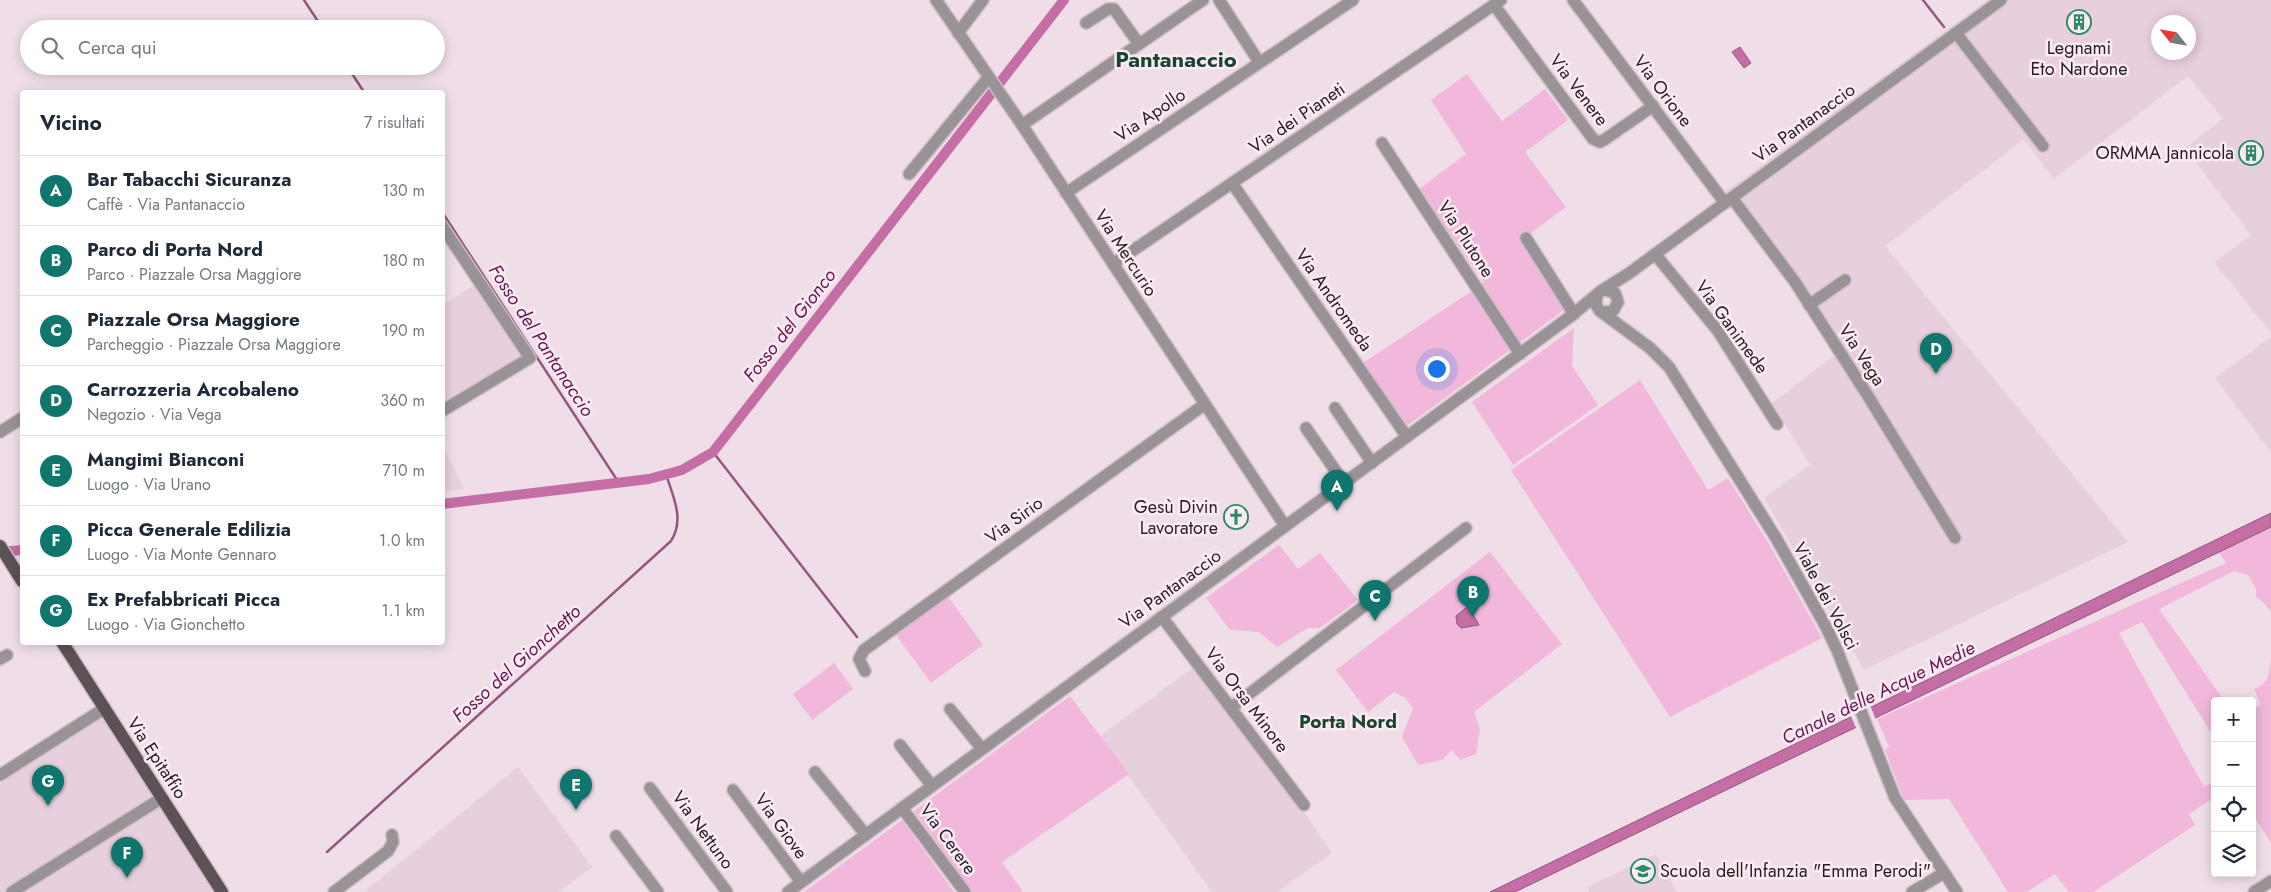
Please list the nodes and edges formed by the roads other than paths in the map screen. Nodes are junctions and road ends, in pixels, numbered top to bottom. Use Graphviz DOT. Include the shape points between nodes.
graph roads {
  1 [pos="936,0"];
  2 [pos="983,0"];
  3 [pos="1203,0"];
  4 [pos="1219,0"];
  5 [pos="1353,0"];
  6 [pos="1573,0"];
  7 [pos="2001,0"];
  8 [pos="1497,2"];
  9 [pos="1086,23"];
  10 [pos="958,33"];
  11 [pos="1956,33"];
  12 [pos="1139,44"];
  13 [pos="1259,62"];
  14 [pos="989,80"];
  15 [pos="1653,106"];
  16 [pos="1022,125"];
  17 [pos="1382,143"];
  18 [pos="2043,146"];
  19 [pos="909,174"];
  20 [pos="1232,182"];
  21 [pos="1066,193"];
  22 [pos="1728,200"];
  23 [pos="445,230"];
  24 [pos="1526,238"];
  25 [pos="1655,254"];
  26 [pos="1113,264"];
  27 [pos="1628,274"];
  28 [pos="1845,280"];
  29 [pos="1601,293"];
  30 [pos="1618,301"];
  31 [pos="1809,305"];
  32 [pos="1601,310"];
  33 [pos="1574,314"];
  34 [pos="1633,334"];
  35 [pos="1520,354"];
  36 [pos="1205,404"];
  37 [pos="1335,408"];
  38 [pos="445,409"];
  39 [pos="20,419"];
  40 [pos="1777,424"];
  41 [pos="1306,428"];
  42 [pos="0,432"];
  43 [pos="1407,437"];
  44 [pos="1372,463"];
  45 [pos="1344,483"];
  46 [pos="1285,526"];
  47 [pos="1466,528"];
  48 [pos="1955,538"];
  49 [pos="0,546"];
  50 [pos="20,578"];
  51 [pos="1162,617"];
  52 [pos="64,645"];
  53 [pos="865,671"];
  54 [pos="1232,707"];
  55 [pos="105,708"];
  56 [pos="950,709"];
  57 [pos="900,745"];
  58 [pos="982,749"];
  59 [pos="815,772"];
  60 [pos="0,775"];
  61 [pos="932,786"];
  62 [pos="650,788"];
  63 [pos="733,790"];
  64 [pos="162,798"];
  65 [pos="1304,805"];
  66 [pos="902,808"];
  67 [pos="392,835"];
  68 [pos="866,835"];
  69 [pos="616,836"];
  70 [pos="1944,873"];
  71 [pos="801,882"];
  72 [pos="2271,882"];
  73 [pos="12,892"];
  74 [pos="222,892"];
  75 [pos="334,892"];
  76 [pos="658,892"];
  77 [pos="727,892"];
  78 [pos="788,892"];
  79 [pos="965,892"];
  80 [pos="1912,892"];
  81 [pos="1957,892"];
  82 [pos="2254,892"];
  1 -- 10 [label="street, Via Mercurio"];
  2 -- 10 [label="street"];
  3 -- 12 [label="street"];
  4 -- 13 [label="street"];
  5 -- 13 [label="street, Via Apollo"];
  6 -- 15 [label="street, Via Orione"];
  7 -- 11 [label="street, Via Pantanaccio"];
  8 -- 15 [label="street, Via Venere" via="1593,139 1604,140"];
  8 -- 20 [label="street, Via dei Pianeti"];
  9 -- 12 [label="street" via="1106,10 1114,9"];
  10 -- 14 [label="street, Via Mercurio"];
  11 -- 18 [label="street"];
  11 -- 22 [label="street, Via Pantanaccio"];
  12 -- 16 [label="street"];
  13 -- 21 [label="street, Via Apollo"];
  14 -- 16 [label="street, Via Mercurio"];
  14 -- 19 [label="street"];
  15 -- 22 [label="street, Via Orione"];
  16 -- 21 [label="street, Via Mercurio"];
  17 -- 35 [label="street, Via Plutone"];
  20 -- 26 [label="street, Via dei Pianeti"];
  20 -- 43 [label="street, Via Andromeda"];
  21 -- 26 [label="street, Via Mercurio"];
  22 -- 25 [label="street, Via Pantanaccio"];
  22 -- 31 [label="street, Via Vega" via="1795,282"];
  23 -- 38 [label="street" via="530,358"];
  24 -- 33 [label="street"];
  25 -- 27 [label="street, Via Pantanaccio"];
  25 -- 40 [label="street, Via Ganimede" via="1718,332"];
  26 -- 36 [label="street, Via Mercurio"];
  27 -- 29 [label="street, Via Pantanaccio"];
  27 -- 30 [label="street, Via Pantanaccio"];
  28 -- 31 [label="street"];
  29 -- 30 [label="street" via="1612,291"];
  29 -- 32 [label="street" via="1596,302"];
  29 -- 33 [label="street, Via Pantanaccio"];
  30 -- 32 [label="street" via="1614,311"];
  30 -- 34 [label="street, Viale dei Volsci"];
  31 -- 48 [label="street, Via Vega"];
  32 -- 33 [label="street, Via Pantanaccio"];
  32 -- 34 [label="street, Viale dei Volsci"];
  33 -- 35 [label="street, Via Pantanaccio"];
  34 -- 70 [label="street, Viale dei Volsci" via="1674,374 1776,538 1829,633 1900,807"];
  35 -- 43 [label="street, Via Pantanaccio"];
  36 -- 46 [label="street, Via Mercurio"];
  36 -- 53 [label="street, Via Sirio" via="864,650 859,659"];
  37 -- 44 [label="street"];
  39 -- 42 [label="street"];
  41 -- 45 [label="street"];
  43 -- 44 [label="street, Via Pantanaccio"];
  44 -- 45 [label="street, Via Pantanaccio"];
  45 -- 46 [label="street, Via Pantanaccio"];
  46 -- 51 [label="street, Via Pantanaccio"];
  47 -- 54 [label="street"];
  49 -- 50 [label="main road"];
  51 -- 54 [label="street, Via Orsa Minore"];
  51 -- 58 [label="street, Via Pantanaccio"];
  52 -- 55 [label="main road, Via Epitaffio"];
  54 -- 65 [label="street, Via Orsa Minore"];
  55 -- 60 [label="street"];
  55 -- 64 [label="main road, Via Epitaffio"];
  56 -- 58 [label="street"];
  57 -- 61 [label="street"];
  58 -- 61 [label="street, Via Pantanaccio"];
  59 -- 68 [label="street"];
  61 -- 66 [label="street, Via Pantanaccio"];
  62 -- 77 [label="street, Via Nettuno"];
  63 -- 71 [label="street, Via Giove"];
  64 -- 73 [label="street"];
  64 -- 74 [label="main road, Via Epitaffio"];
  66 -- 68 [label="street, Via Pantanaccio"];
  66 -- 79 [label="street, Via Cerere"];
  67 -- 75 [label="street" via="393,842 388,851"];
  68 -- 71 [label="street, Via Pantanaccio"];
  69 -- 76 [label="street"];
  70 -- 80 [label="street"];
  70 -- 81 [label="street, Viale dei Volsci"];
  71 -- 78 [label="street, Via Pantanaccio"];
  72 -- 82 [label="street"];
}
